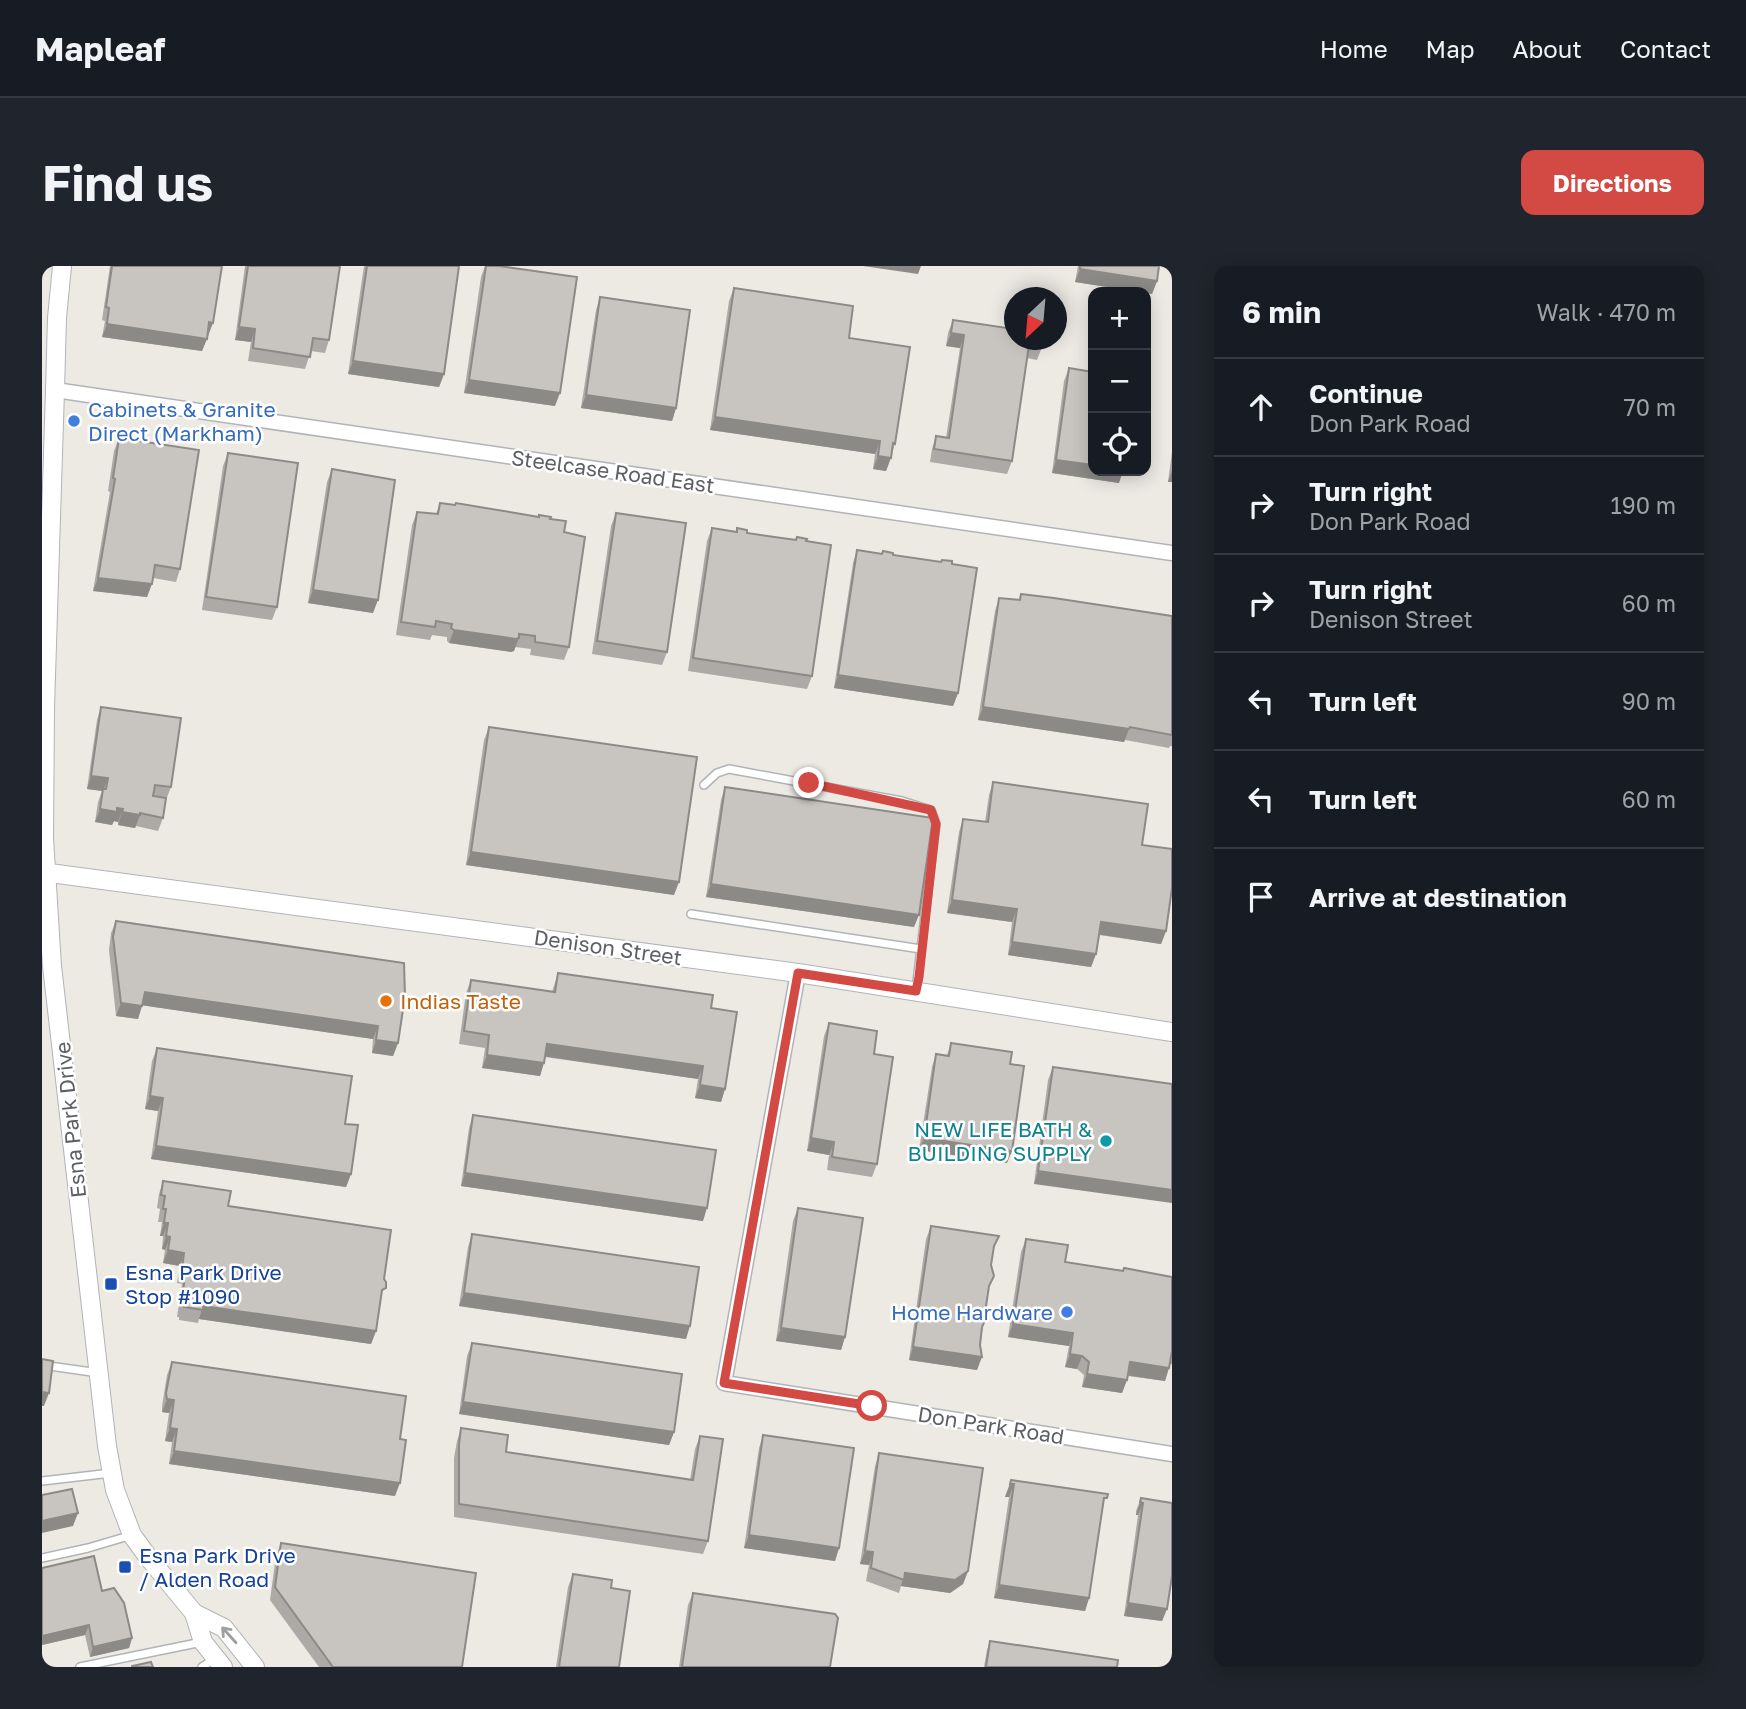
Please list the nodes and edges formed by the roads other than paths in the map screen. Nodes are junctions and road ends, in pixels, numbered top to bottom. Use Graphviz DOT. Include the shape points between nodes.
graph roads {
  1 [pos="62,266"];
  2 [pos="48,389"];
  3 [pos="48,422"];
  4 [pos="1172,553"];
  5 [pos="46,555"];
  6 [pos="43,728"];
  7 [pos="43,753"];
  8 [pos="704,785"];
  9 [pos="44,872"];
  10 [pos="691,914"];
  11 [pos="921,949"];
  12 [pos="798,973"];
  13 [pos="916,991"];
  14 [pos="1172,1032"];
  15 [pos="42,1365"];
  16 [pos="100,1373"];
  17 [pos="1172,1454"];
  18 [pos="112,1472"];
  19 [pos="42,1481"];
  20 [pos="132,1535"];
  21 [pos="42,1558"];
  22 [pos="194,1613"];
  23 [pos="203,1642"];
  24 [pos="214,1664"];
  25 [pos="80,1667"];
  26 [pos="255,1667"];
  1 -- 2 [label="street, Esna Park Drive"];
  2 -- 3 [label="street, Esna Park Drive"];
  2 -- 4 [label="street, Steelcase Road East"];
  3 -- 5 [label="street, Esna Park Drive"];
  5 -- 6 [label="street, Esna Park Drive"];
  6 -- 7 [label="street, Esna Park Drive"];
  7 -- 9 [label="street, Esna Park Drive"];
  8 -- 11 [label="lane" via="729,769 931,810 936,824"];
  9 -- 12 [label="street, Denison Street"];
  9 -- 16 [label="street, Esna Park Drive" via="73,1164"];
  10 -- 11 [label="lane"];
  11 -- 13 [label="lane"];
  12 -- 13 [label="street, Denison Street"];
  12 -- 17 [label="street, Don Park Road" via="724,1383"];
  13 -- 14 [label="street, Denison Street"];
  15 -- 16 [label="lane"];
  16 -- 18 [label="street, Esna Park Drive"];
  18 -- 19 [label="lane"];
  18 -- 20 [label="street, Esna Park Drive"];
  20 -- 21 [label="lane"];
  20 -- 22 [label="street, Esna Park Drive"];
  22 -- 23 [label="street, Esna Park Drive"];
  26 -- 22 [label="street, Esna Park Drive, one-way" via="225,1628"];
  23 -- 24 [label="street, Esna Park Drive"];
  23 -- 25 [label="lane"];
}
